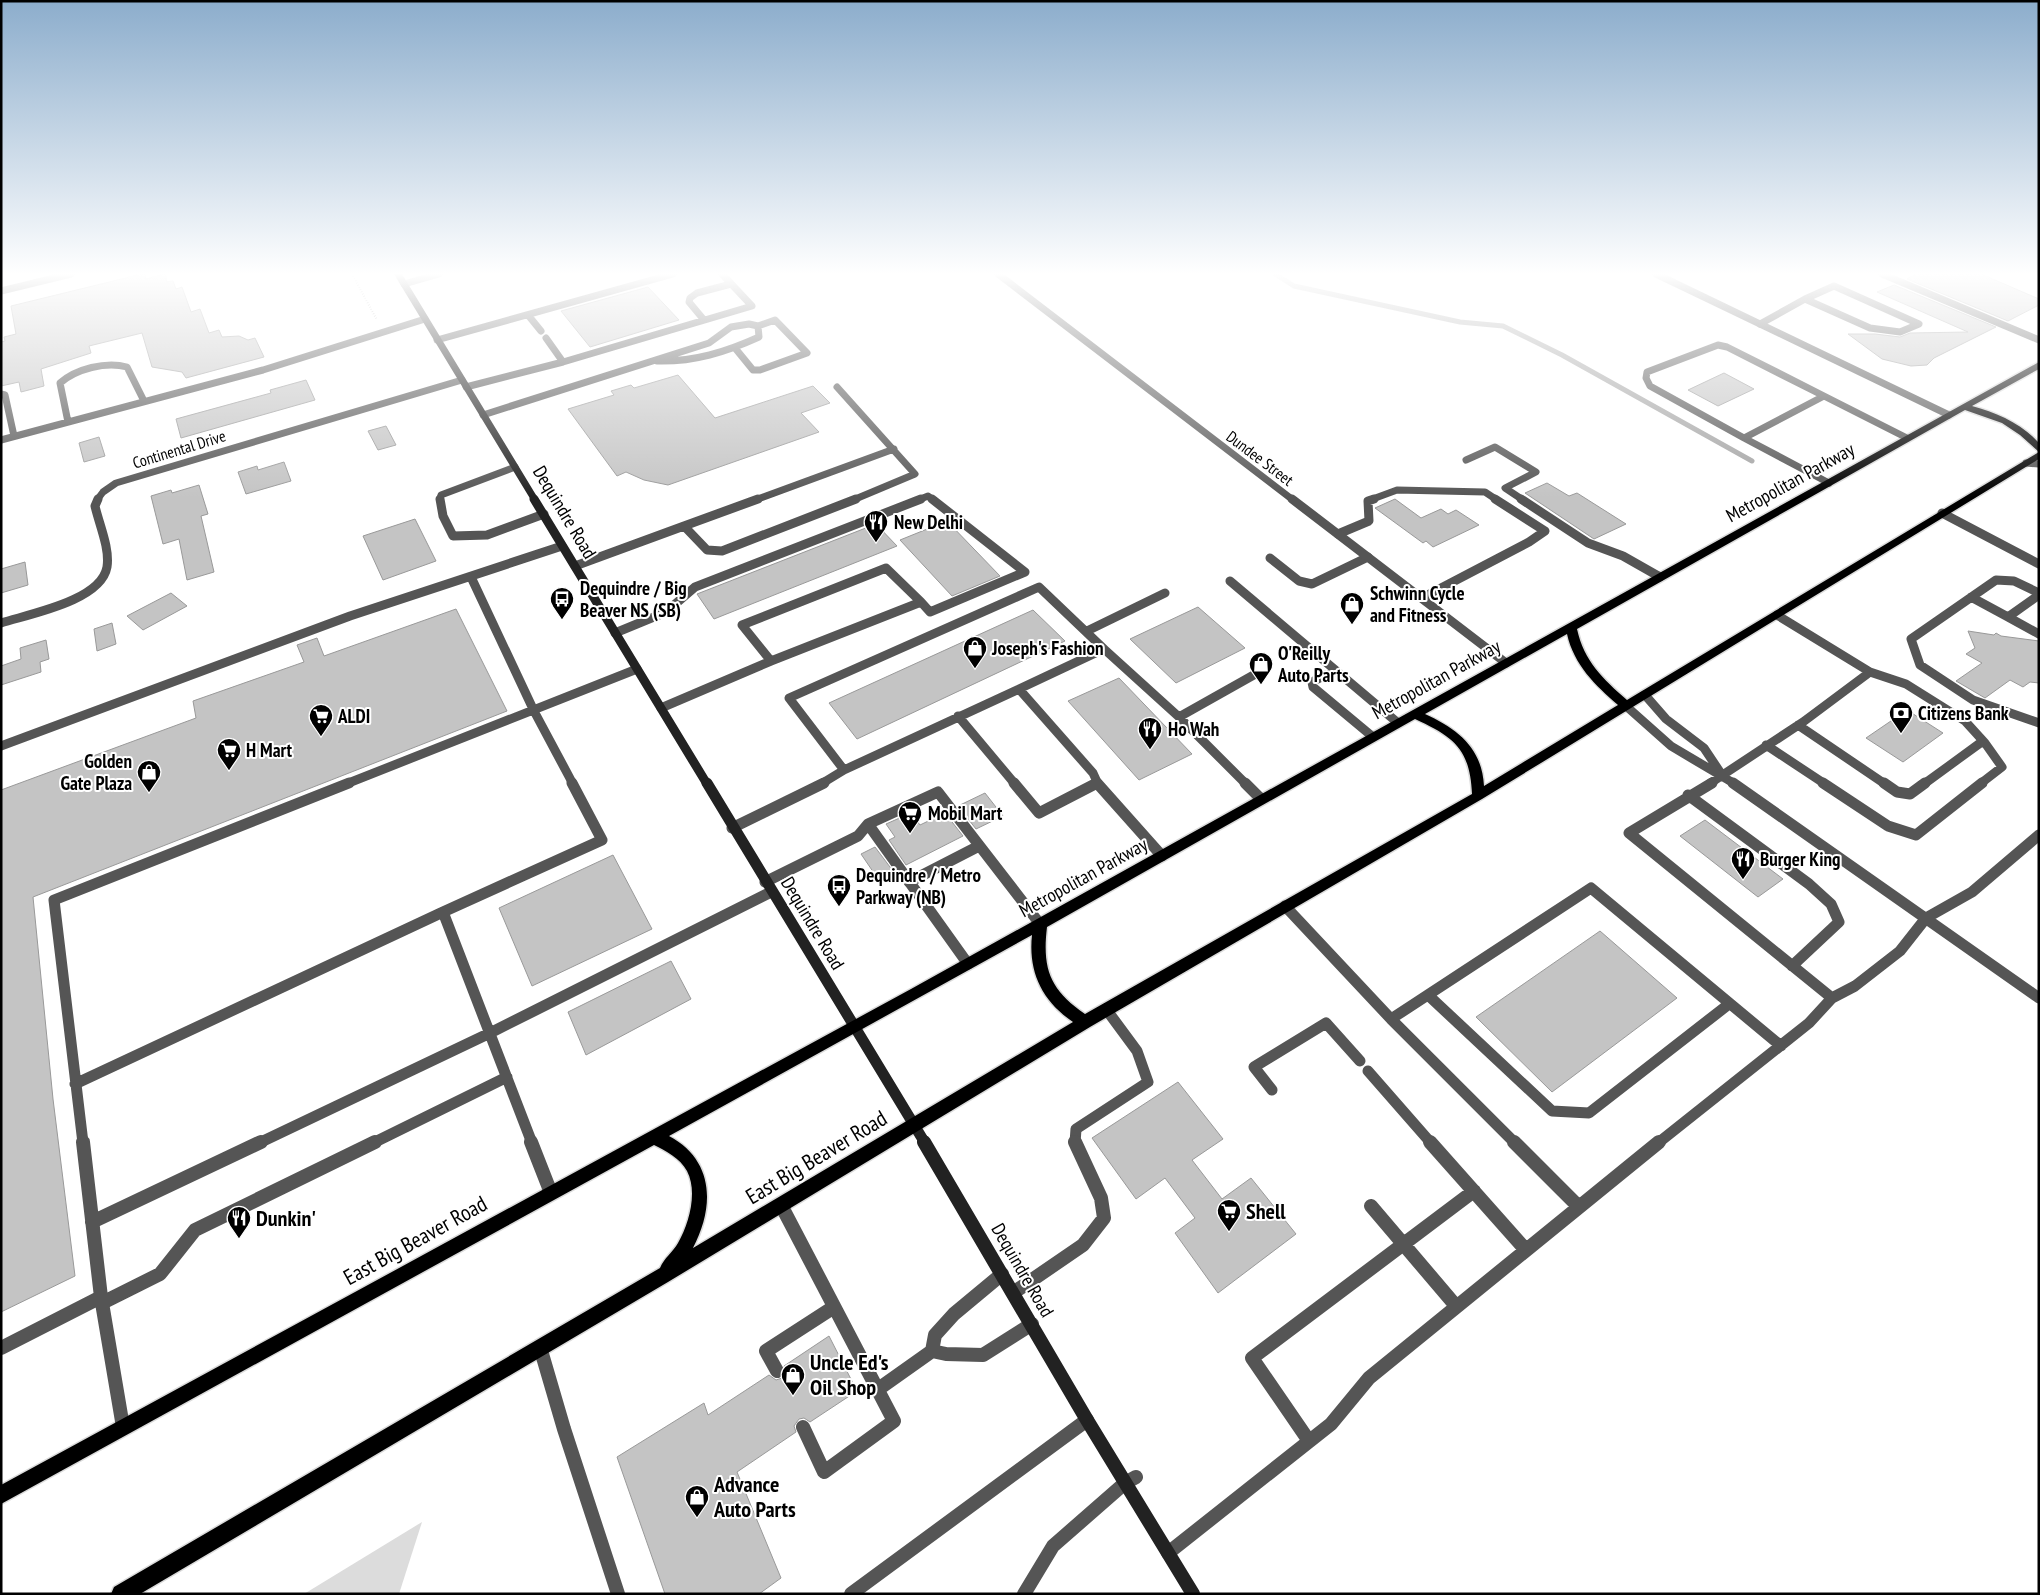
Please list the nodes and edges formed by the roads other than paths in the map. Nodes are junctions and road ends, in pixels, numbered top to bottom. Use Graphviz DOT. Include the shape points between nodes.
graph roads {
  1 [pos="332,348"];
  2 [pos="443,348"];
  3 [pos="553,348"];
  4 [pos="609,348"];
  5 [pos="691,348"];
  6 [pos="733,348"];
  7 [pos="735,348"];
  8 [pos="803,348"];
  9 [pos="1095,348"];
  10 [pos="1708,348"];
  11 [pos="1729,348"];
  12 [pos="1811,348"];
  13 [pos="657,361"];
  14 [pos="563,362"];
  15 [pos="2039,365"];
  16 [pos="464,383"];
  17 [pos="837,387"];
  18 [pos="1,394"];
  19 [pos="1824,396"];
  20 [pos="144,401"];
  21 [pos="1963,407"];
  22 [pos="483,415"];
  23 [pos="1949,415"];
  24 [pos="68,422"];
  25 [pos="14,436"];
  26 [pos="1744,438"];
  27 [pos="1907,438"];
  28 [pos="1,440"];
  29 [pos="894,449"];
  30 [pos="2039,449"];
  31 [pos="2039,455"];
  32 [pos="1466,460"];
  33 [pos="2026,463"];
  34 [pos="2039,464"];
  35 [pos="515,467"];
  36 [pos="1829,483"];
  37 [pos="1942,513"];
  38 [pos="544,514"];
  39 [pos="684,526"];
  40 [pos="1338,534"];
  41 [pos="562,546"];
  42 [pos="1368,557"];
  43 [pos="1270,558"];
  44 [pos="2039,564"];
  45 [pos="575,566"];
  46 [pos="471,577"];
  47 [pos="1660,577"];
  48 [pos="1230,580"];
  49 [pos="1165,593"];
  50 [pos="2039,594"];
  51 [pos="1971,597"];
  52 [pos="1422,598"];
  53 [pos="920,602"];
  54 [pos="1777,615"];
  55 [pos="2008,617"];
  56 [pos="1,623"];
  57 [pos="1570,627"];
  58 [pos="1087,631"];
  59 [pos="615,633"];
  60 [pos="2039,634"];
  61 [pos="1104,648"];
  62 [pos="771,661"];
  63 [pos="1506,663"];
  64 [pos="637,669"];
  65 [pos="1335,670"];
  66 [pos="1259,672"];
  67 [pos="1870,672"];
  68 [pos="1019,689"];
  69 [pos="1646,695"];
  70 [pos="1626,706"];
  71 [pos="661,708"];
  72 [pos="534,711"];
  73 [pos="1414,714"];
  74 [pos="958,716"];
  75 [pos="1179,717"];
  76 [pos="1398,723"];
  77 [pos="2039,724"];
  78 [pos="1798,725"];
  79 [pos="1373,737"];
  80 [pos="1983,741"];
  81 [pos="1766,745"];
  82 [pos="1,746"];
  83 [pos="844,770"];
  84 [pos="1723,776"];
  85 [pos="1097,783"];
  86 [pos="1478,796"];
  87 [pos="1688,796"];
  88 [pos="1261,799"];
  89 [pos="868,824"];
  90 [pos="732,828"];
  91 [pos="2039,835"];
  92 [pos="979,846"];
  93 [pos="1162,856"];
  94 [pos="765,882"];
  95 [pos="909,882"];
  96 [pos="771,892"];
  97 [pos="1285,906"];
  98 [pos="443,912"];
  99 [pos="1926,918"];
  100 [pos="1040,924"];
  101 [pos="968,964"];
  102 [pos="1792,966"];
  103 [pos="1428,994"];
  104 [pos="1832,998"];
  105 [pos="2039,998"];
  106 [pos="1729,1004"];
  107 [pos="1106,1009"];
  108 [pos="1391,1019"];
  109 [pos="1085,1022"];
  110 [pos="853,1028"];
  111 [pos="490,1033"];
  112 [pos="1781,1046"];
  113 [pos="507,1077"];
  114 [pos="75,1084"];
  115 [pos="1272,1090"];
  116 [pos="914,1126"];
  117 [pos="654,1137"];
  118 [pos="1474,1191"];
  119 [pos="551,1193"];
  120 [pos="781,1205"];
  121 [pos="1371,1206"];
  122 [pos="1578,1206"];
  123 [pos="92,1222"];
  124 [pos="1404,1245"];
  125 [pos="1525,1249"];
  126 [pos="1002,1274"];
  127 [pos="662,1276"];
  128 [pos="1013,1292"];
  129 [pos="101,1300"];
  130 [pos="1456,1306"];
  131 [pos="834,1307"];
  132 [pos="1032,1324"];
  133 [pos="540,1347"];
  134 [pos="1,1348"];
  135 [pos="932,1351"];
  136 [pos="777,1370"];
  137 [pos="877,1390"];
  138 [pos="1087,1420"];
  139 [pos="123,1427"];
  140 [pos="804,1427"];
  141 [pos="1308,1441"];
  142 [pos="1131,1480"];
  143 [pos="1,1495"];
  144 [pos="1168,1553"];
  145 [pos="120,1594"];
  146 [pos="618,1594"];
  147 [pos="851,1594"];
  148 [pos="1024,1594"];
  149 [pos="1193,1594"];
  1 -- 20 [label="street"];
  2 -- 16 [label="main road, Dequindre Road"];
  3 -- 14 [label="street"];
  4 -- 14 [label="street, Continental Drive"];
  5 -- 13 [label="street"];
  6 -- 13 [label="street" via="675,362"];
  7 -- 8 [label="street" via="753,370 806,355"];
  9 -- 40 [label="street, Dundee Street"];
  10 -- 26 [label="street" via="1647,372 1646,378 1650,386"];
  11 -- 19 [label="street"];
  12 -- 23 [label="street"];
  13 -- 22 [label="street"];
  14 -- 16 [label="street, Continental Drive"];
  15 -- 21 [label="main road, Metropolitan Parkway"];
  16 -- 22 [label="main road, Dequindre Road"];
  16 -- 56 [label="street, Continental Drive" via="116,483 102,492 95,506 107,566 102,581 69,601"];
  17 -- 29 [label="street"];
  18 -- 25 [label="street" via="5,395"];
  19 -- 26 [label="street"];
  19 -- 27 [label="street"];
  20 -- 24 [label="street"];
  20 -- 24 [label="street" via="127,368 122,365 112,364 70,374 60,383"];
  21 -- 23 [label="main road, Metropolitan Parkway"];
  21 -- 30 [label="main road" via="2012,424"];
  22 -- 35 [label="main road, Dequindre Road"];
  23 -- 27 [label="main road, Metropolitan Parkway"];
  24 -- 25 [label="street"];
  25 -- 28 [label="street"];
  26 -- 36 [label="street"];
  27 -- 36 [label="main road, Metropolitan Parkway"];
  29 -- 39 [label="street"];
  29 -- 39 [label="street" via="915,474 722,551 707,550"];
  31 -- 33 [label="main road"];
  32 -- 47 [label="street" via="1495,446 1536,472 1505,488 1588,543 1624,556"];
  33 -- 34 [label="street"];
  33 -- 37 [label="main road"];
  35 -- 38 [label="main road, Dequindre Road"];
  35 -- 38 [label="street" via="441,495 438,503 453,536 487,534"];
  36 -- 47 [label="main road, Metropolitan Parkway"];
  37 -- 44 [label="street"];
  37 -- 54 [label="main road"];
  38 -- 41 [label="main road, Dequindre Road"];
  39 -- 45 [label="street"];
  40 -- 42 [label="street, Dundee Street"];
  40 -- 52 [label="street" via="1369,521 1368,501 1396,490 1485,492 1545,531"];
  41 -- 45 [label="main road, Dequindre Road"];
  41 -- 46 [label="street"];
  42 -- 43 [label="street" via="1312,584 1299,581"];
  42 -- 52 [label="street, Dundee Street"];
  45 -- 59 [label="main road, Dequindre Road"];
  46 -- 72 [label="street"];
  46 -- 82 [label="street" via="350,616"];
  47 -- 57 [label="main road, Metropolitan Parkway"];
  48 -- 65 [label="street"];
  49 -- 58 [label="street"];
  50 -- 51 [label="street" via="2014,581 1996,580"];
  50 -- 55 [label="street"];
  51 -- 55 [label="street"];
  51 -- 77 [label="street" via="1911,639 1920,665 1973,700"];
  52 -- 63 [label="street, Dundee Street"];
  53 -- 59 [label="street" via="930,612 1025,572 928,496 696,587 666,612"];
  53 -- 62 [label="street"];
  53 -- 62 [label="street" via="886,568 742,625"];
  54 -- 67 [label="street"];
  54 -- 69 [label="main road"];
  55 -- 60 [label="street"];
  57 -- 63 [label="main road, Metropolitan Parkway"];
  57 -- 70 [label="main road" via="1579,658"];
  58 -- 61 [label="street"];
  58 -- 83 [label="street" via="1039,587 789,698"];
  59 -- 64 [label="main road, Dequindre Road"];
  61 -- 68 [label="street"];
  61 -- 75 [label="street"];
  62 -- 71 [label="street"];
  63 -- 73 [label="main road, Metropolitan Parkway"];
  64 -- 71 [label="main road, Dequindre Road"];
  64 -- 72 [label="street"];
  65 -- 76 [label="street"];
  65 -- 79 [label="street" via="1312,682 1313,687"];
  66 -- 75 [label="street"];
  67 -- 78 [label="street"];
  67 -- 80 [label="street" via="1906,684 1965,721"];
  68 -- 74 [label="street"];
  68 -- 85 [label="street" via="1093,773"];
  69 -- 70 [label="main road"];
  69 -- 84 [label="street" via="1666,719 1704,748"];
  70 -- 84 [label="street" via="1689,760"];
  70 -- 86 [label="main road"];
  71 -- 90 [label="main road, Dequindre Road"];
  72 -- 98 [label="street" via="602,840"];
  72 -- 114 [label="street" via="54,900"];
  73 -- 76 [label="main road, Metropolitan Parkway"];
  73 -- 86 [label="main road" via="1438,724 1466,746 1478,774"];
  74 -- 83 [label="street"];
  74 -- 85 [label="street" via="1039,813"];
  75 -- 88 [label="street"];
  76 -- 79 [label="main road, Metropolitan Parkway"];
  78 -- 80 [label="street" via="1897,792 1910,794"];
  78 -- 81 [label="street"];
  79 -- 88 [label="main road, Metropolitan Parkway"];
  80 -- 81 [label="street" via="2002,767 1916,834 1888,826"];
  81 -- 84 [label="street"];
  83 -- 90 [label="street"];
  84 -- 87 [label="street"];
  84 -- 99 [label="street"];
  85 -- 93 [label="street"];
  86 -- 97 [label="main road"];
  87 -- 102 [label="street" via="1831,904 1839,922"];
  87 -- 102 [label="street" via="1629,833"];
  88 -- 93 [label="main road, Metropolitan Parkway"];
  89 -- 92 [label="street" via="938,792"];
  89 -- 94 [label="street" via="858,836"];
  89 -- 95 [label="street"];
  90 -- 94 [label="main road, Dequindre Road"];
  91 -- 99 [label="street" via="1972,892"];
  92 -- 95 [label="street"];
  92 -- 100 [label="street"];
  93 -- 100 [label="main road, Metropolitan Parkway"];
  94 -- 96 [label="main road, Dequindre Road"];
  95 -- 101 [label="street"];
  96 -- 110 [label="main road, Dequindre Road"];
  96 -- 111 [label="street"];
  97 -- 107 [label="main road"];
  97 -- 108 [label="street"];
  98 -- 111 [label="street"];
  98 -- 114 [label="street"];
  99 -- 104 [label="street" via="1900,951 1855,986"];
  99 -- 105 [label="street"];
  100 -- 101 [label="main road, Metropolitan Parkway"];
  100 -- 109 [label="main road" via="1038,963 1043,982 1052,997"];
  101 -- 110 [label="main road, Metropolitan Parkway"];
  102 -- 104 [label="street"];
  103 -- 106 [label="street" via="1591,888"];
  103 -- 106 [label="street" via="1552,1111 1589,1113"];
  103 -- 108 [label="street"];
  104 -- 112 [label="street"];
  106 -- 112 [label="street"];
  107 -- 109 [label="main road"];
  107 -- 128 [label="street" via="1137,1051 1148,1082 1076,1129 1075,1145 1101,1198 1104,1218 1083,1245"];
  108 -- 122 [label="street"];
  109 -- 116 [label="main road"];
  110 -- 116 [label="main road, Dequindre Road"];
  110 -- 117 [label="main road, East Big Beaver Road"];
  111 -- 113 [label="street"];
  111 -- 123 [label="street"];
  112 -- 122 [label="street"];
  113 -- 119 [label="street"];
  113 -- 129 [label="street" via="196,1230 160,1274"];
  114 -- 123 [label="street"];
  115 -- 118 [label="street" via="1254,1068 1326,1023"];
  116 -- 120 [label="main road, East Big Beaver Road"];
  116 -- 126 [label="main road, Dequindre Road"];
  117 -- 119 [label="main road, East Big Beaver Road"];
  117 -- 127 [label="main road" via="688,1159 697,1178 699,1200 685,1247"];
  118 -- 124 [label="street"];
  118 -- 125 [label="street"];
  119 -- 139 [label="main road, East Big Beaver Road"];
  120 -- 127 [label="main road, East Big Beaver Road"];
  120 -- 131 [label="street"];
  121 -- 124 [label="street"];
  122 -- 125 [label="street"];
  123 -- 129 [label="street"];
  124 -- 130 [label="street"];
  124 -- 141 [label="street" via="1252,1358"];
  125 -- 130 [label="street"];
  126 -- 128 [label="main road, Dequindre Road"];
  126 -- 135 [label="street" via="954,1314 935,1335"];
  127 -- 133 [label="main road, East Big Beaver Road"];
  128 -- 132 [label="main road, Dequindre Road"];
  129 -- 134 [label="street"];
  129 -- 139 [label="street"];
  130 -- 141 [label="street" via="1369,1378 1331,1424"];
  131 -- 136 [label="street" via="766,1351"];
  131 -- 137 [label="street"];
  132 -- 135 [label="street" via="983,1355"];
  132 -- 138 [label="main road, Dequindre Road"];
  133 -- 145 [label="main road, East Big Beaver Road"];
  133 -- 146 [label="street"];
  135 -- 137 [label="street"];
  137 -- 140 [label="street" via="894,1421 824,1472"];
  138 -- 142 [label="main road, Dequindre Road"];
  138 -- 147 [label="street"];
  139 -- 143 [label="main road, East Big Beaver Road"];
  141 -- 144 [label="street"];
  142 -- 144 [label="main road, Dequindre Road"];
  142 -- 148 [label="street" via="1053,1546"];
  144 -- 149 [label="main road, Dequindre Road"];
}
